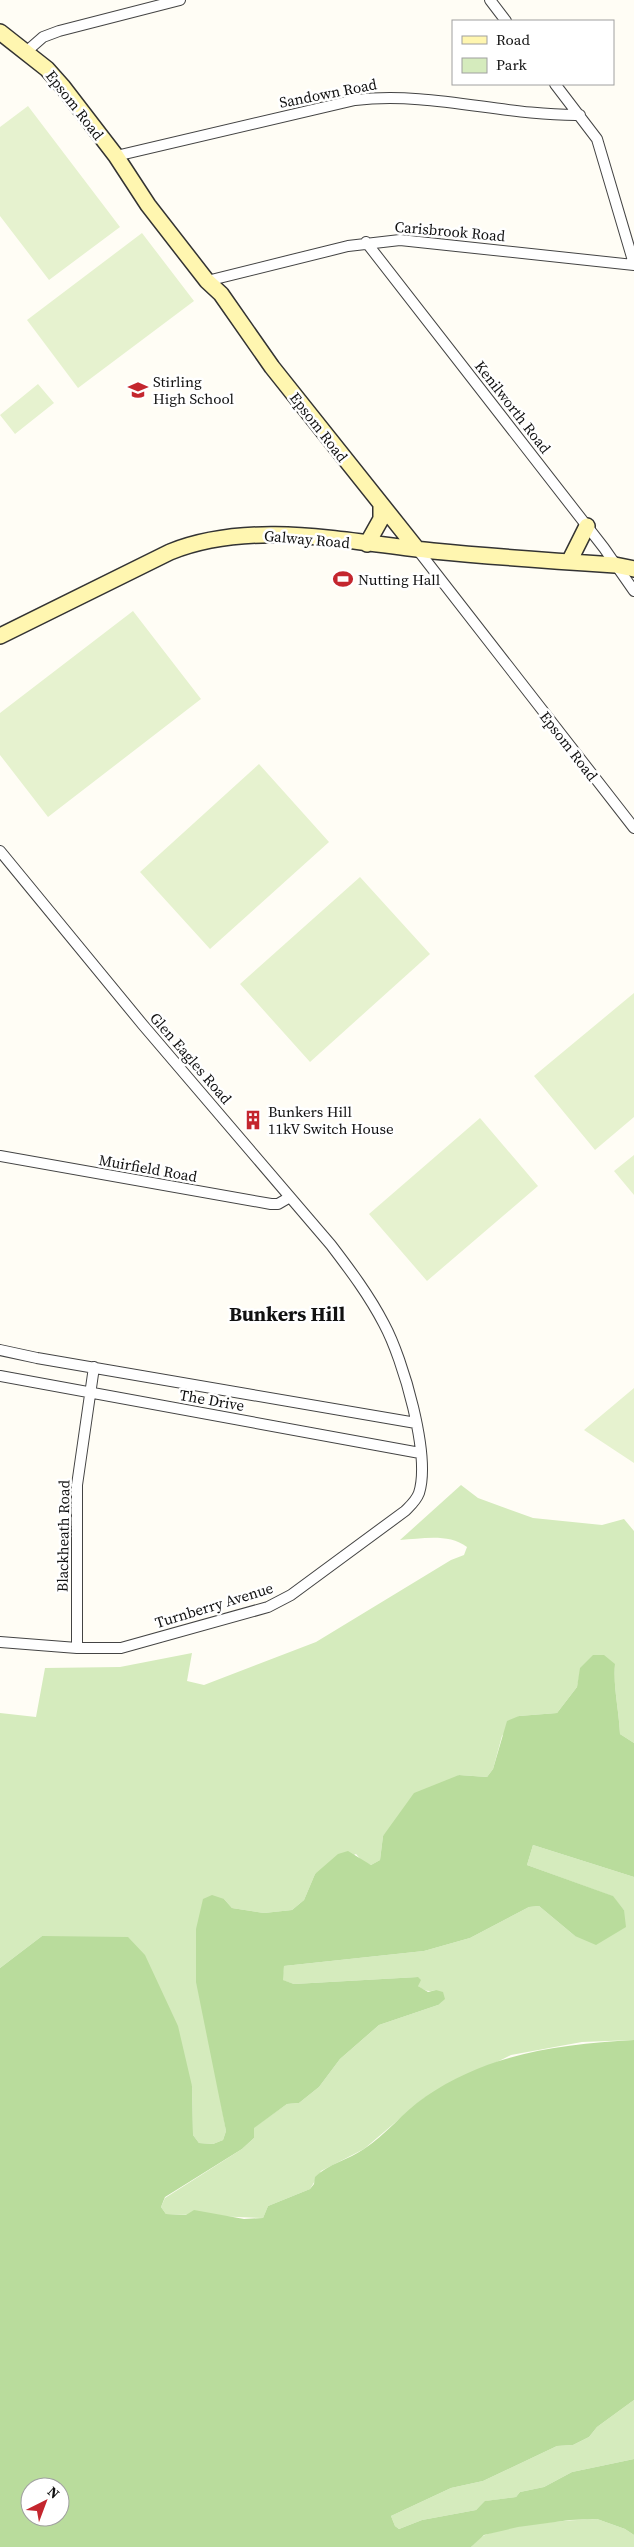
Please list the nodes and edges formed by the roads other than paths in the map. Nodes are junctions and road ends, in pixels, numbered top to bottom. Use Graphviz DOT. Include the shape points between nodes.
graph roads {
  1 [pos="180,0"];
  2 [pos="490,0"];
  3 [pos="505,20"];
  4 [pos="0,32"];
  5 [pos="27,51"];
  6 [pos="556,85"];
  7 [pos="580,115"];
  8 [pos="116,156"];
  9 [pos="366,242"];
  10 [pos="634,264"];
  11 [pos="207,281"];
  12 [pos="381,505"];
  13 [pos="588,526"];
  14 [pos="366,544"];
  15 [pos="417,549"];
  16 [pos="569,562"];
  17 [pos="615,565"];
  18 [pos="634,569"];
  19 [pos="634,591"];
  20 [pos="0,636"];
  21 [pos="634,828"];
  22 [pos="0,850"];
  23 [pos="0,1156"];
  24 [pos="290,1196"];
  25 [pos="0,1350"];
  26 [pos="94,1367"];
  27 [pos="0,1376"];
  28 [pos="90,1394"];
  29 [pos="416,1423"];
  30 [pos="420,1453"];
  31 [pos="0,1642"];
  32 [pos="77,1648"];
  1 -- 5 [label="street" via="59,31 43,37"];
  2 -- 3 [label="street"];
  4 -- 5 [label="street, Epsom Road"];
  5 -- 8 [label="street, Epsom Road" via="47,68"];
  6 -- 7 [label="street"];
  7 -- 8 [label="street, Sandown Road" via="385,97 348,102"];
  7 -- 10 [label="street" via="597,139"];
  8 -- 11 [label="street, Epsom Road" via="148,205"];
  9 -- 10 [label="street, Carisbrook Road" via="429,242"];
  9 -- 11 [label="street, Carisbrook Road"];
  9 -- 13 [label="street, Kenilworth Road"];
  11 -- 12 [label="street, Epsom Road" via="222,294 272,367"];
  12 -- 14 [label="street" via="381,519"];
  12 -- 15 [label="street, Epsom Road"];
  13 -- 16 [label="street"];
  13 -- 17 [label="street, Kenilworth Road"];
  14 -- 15 [label="street, Galway Road"];
  14 -- 20 [label="street, Galway Road" via="246,534 195,542"];
  15 -- 16 [label="street, Galway Road"];
  15 -- 21 [label="street, Epsom Road"];
  16 -- 17 [label="street, Galway Road"];
  17 -- 18 [label="street, Galway Road"];
  17 -- 19 [label="street, Kenilworth Road"];
  22 -- 24 [label="street, Glen Eagles Road" via="143,1025"];
  23 -- 24 [label="street, Muirfield Road" via="271,1204 278,1204"];
  24 -- 29 [label="street, Glen Eagles Road" via="357,1280 384,1324 403,1367"];
  25 -- 26 [label="street, The Drive"];
  26 -- 28 [label="street, Blackheath Road"];
  26 -- 29 [label="street, The Drive"];
  27 -- 28 [label="street, The Drive"];
  28 -- 30 [label="street, The Drive"];
  28 -- 32 [label="street, Blackheath Road" via="77,1485"];
  29 -- 30 [label="street, Turnberry Avenue"];
  30 -- 32 [label="street, Turnberry Avenue" via="421,1480 415,1502 279,1602 121,1648"];
  31 -- 32 [label="street, Turnberry Avenue"];
}
